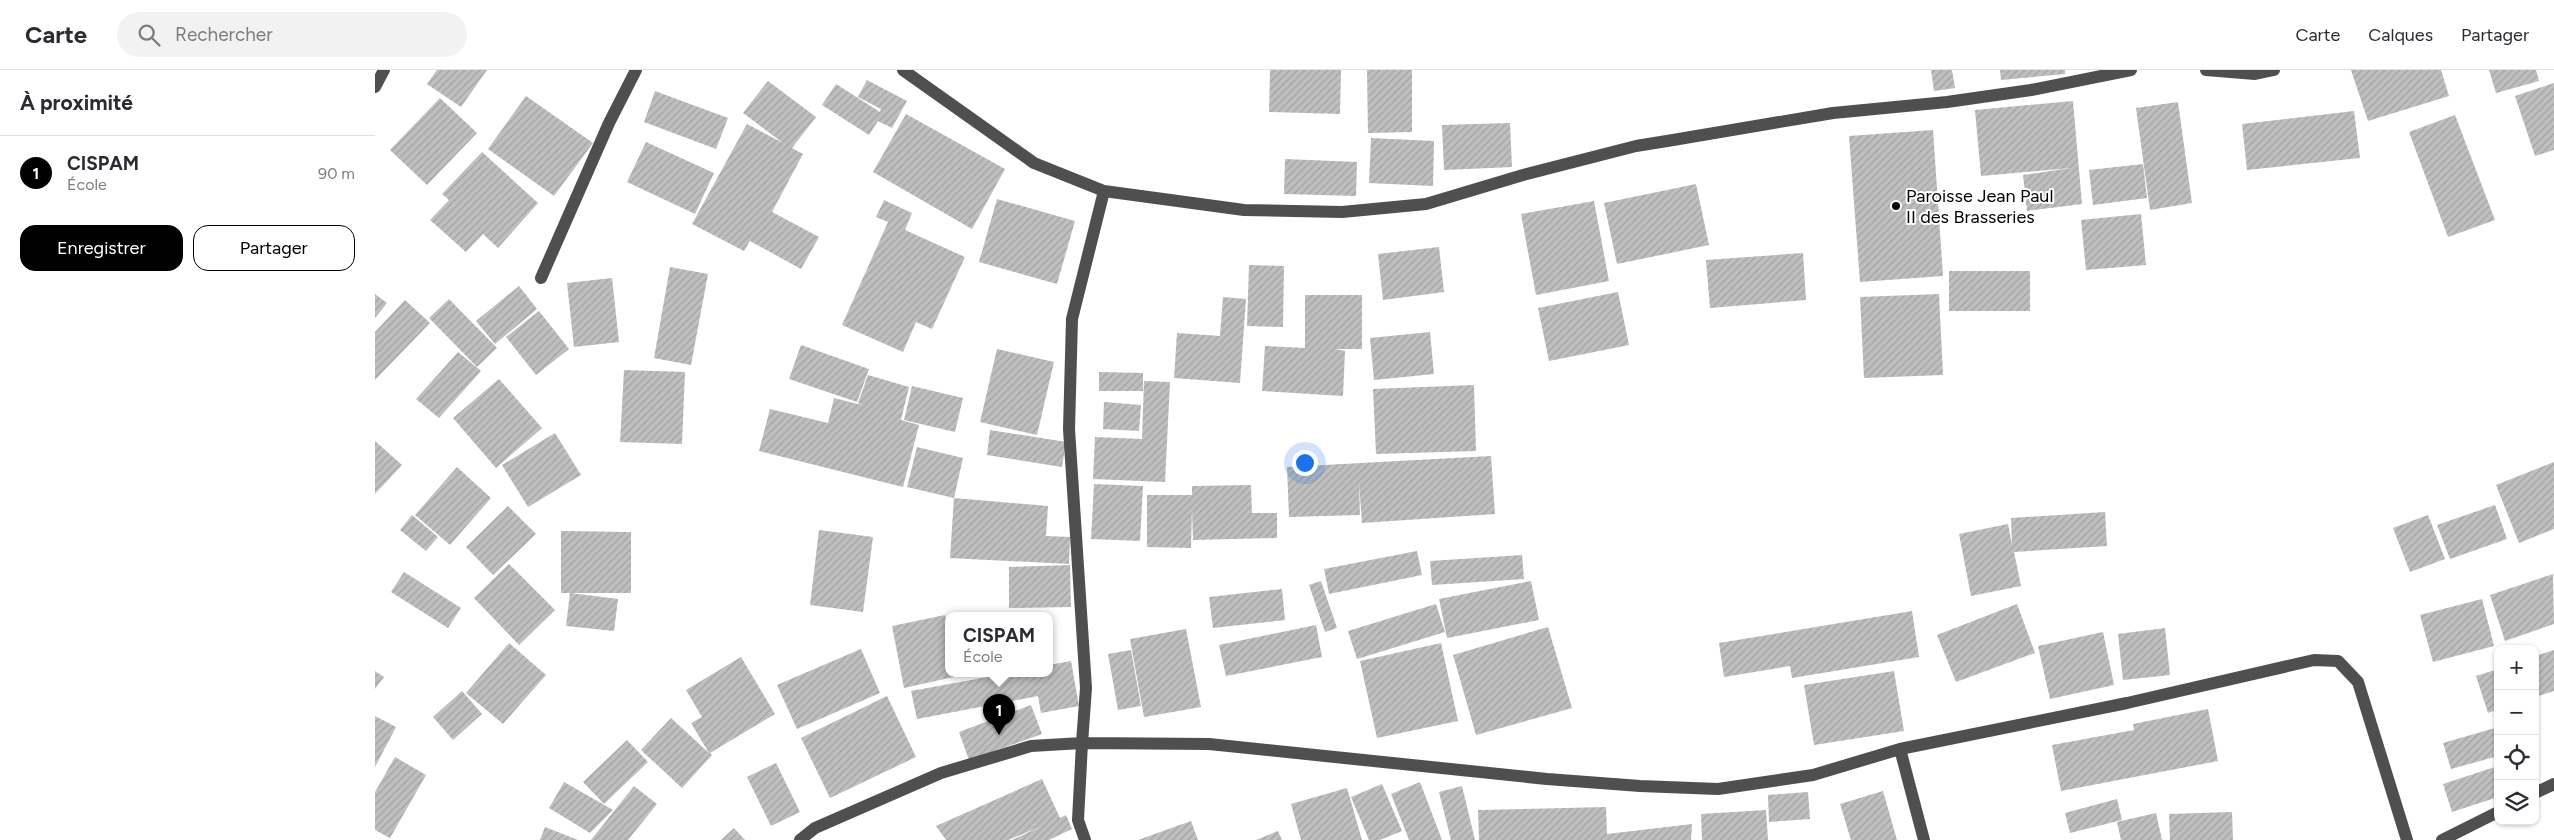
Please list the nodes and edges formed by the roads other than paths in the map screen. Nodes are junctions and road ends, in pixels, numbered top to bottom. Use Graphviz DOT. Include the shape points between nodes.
graph roads {
  1 [pos="384,70"];
  2 [pos="636,70"];
  3 [pos="903,70"];
  4 [pos="2131,70"];
  5 [pos="2206,70"];
  6 [pos="2274,70"];
  7 [pos="375,86"];
  8 [pos="1104,192"];
  9 [pos="541,278"];
  10 [pos="1082,743"];
  11 [pos="1900,748"];
  12 [pos="2554,784"];
  13 [pos="2539,792"];
  14 [pos="2494,814"];
  15 [pos="800,840"];
  16 [pos="1085,840"];
  17 [pos="1924,840"];
  18 [pos="2407,840"];
  19 [pos="2442,840"];
  1 -- 7 [label="street"];
  2 -- 9 [label="street" via="609,123"];
  3 -- 8 [label="street" via="1034,163"];
  4 -- 8 [label="street" via="2031,90 1947,102 1833,112 1636,146 1426,204 1341,212 1244,210"];
  5 -- 6 [label="street" via="2255,74"];
  8 -- 10 [label="street" via="1072,319 1069,429 1086,688"];
  10 -- 11 [label="street" via="1209,744 1489,774 1718,789 1813,774"];
  10 -- 15 [label="street" via="1031,746 941,773 815,828"];
  10 -- 16 [label="street" via="1078,820"];
  11 -- 17 [label="street"];
  11 -- 18 [label="street" via="2127,703 2313,660 2339,661 2358,682"];
  12 -- 13 [label="street"];
  14 -- 19 [label="street"];
}
